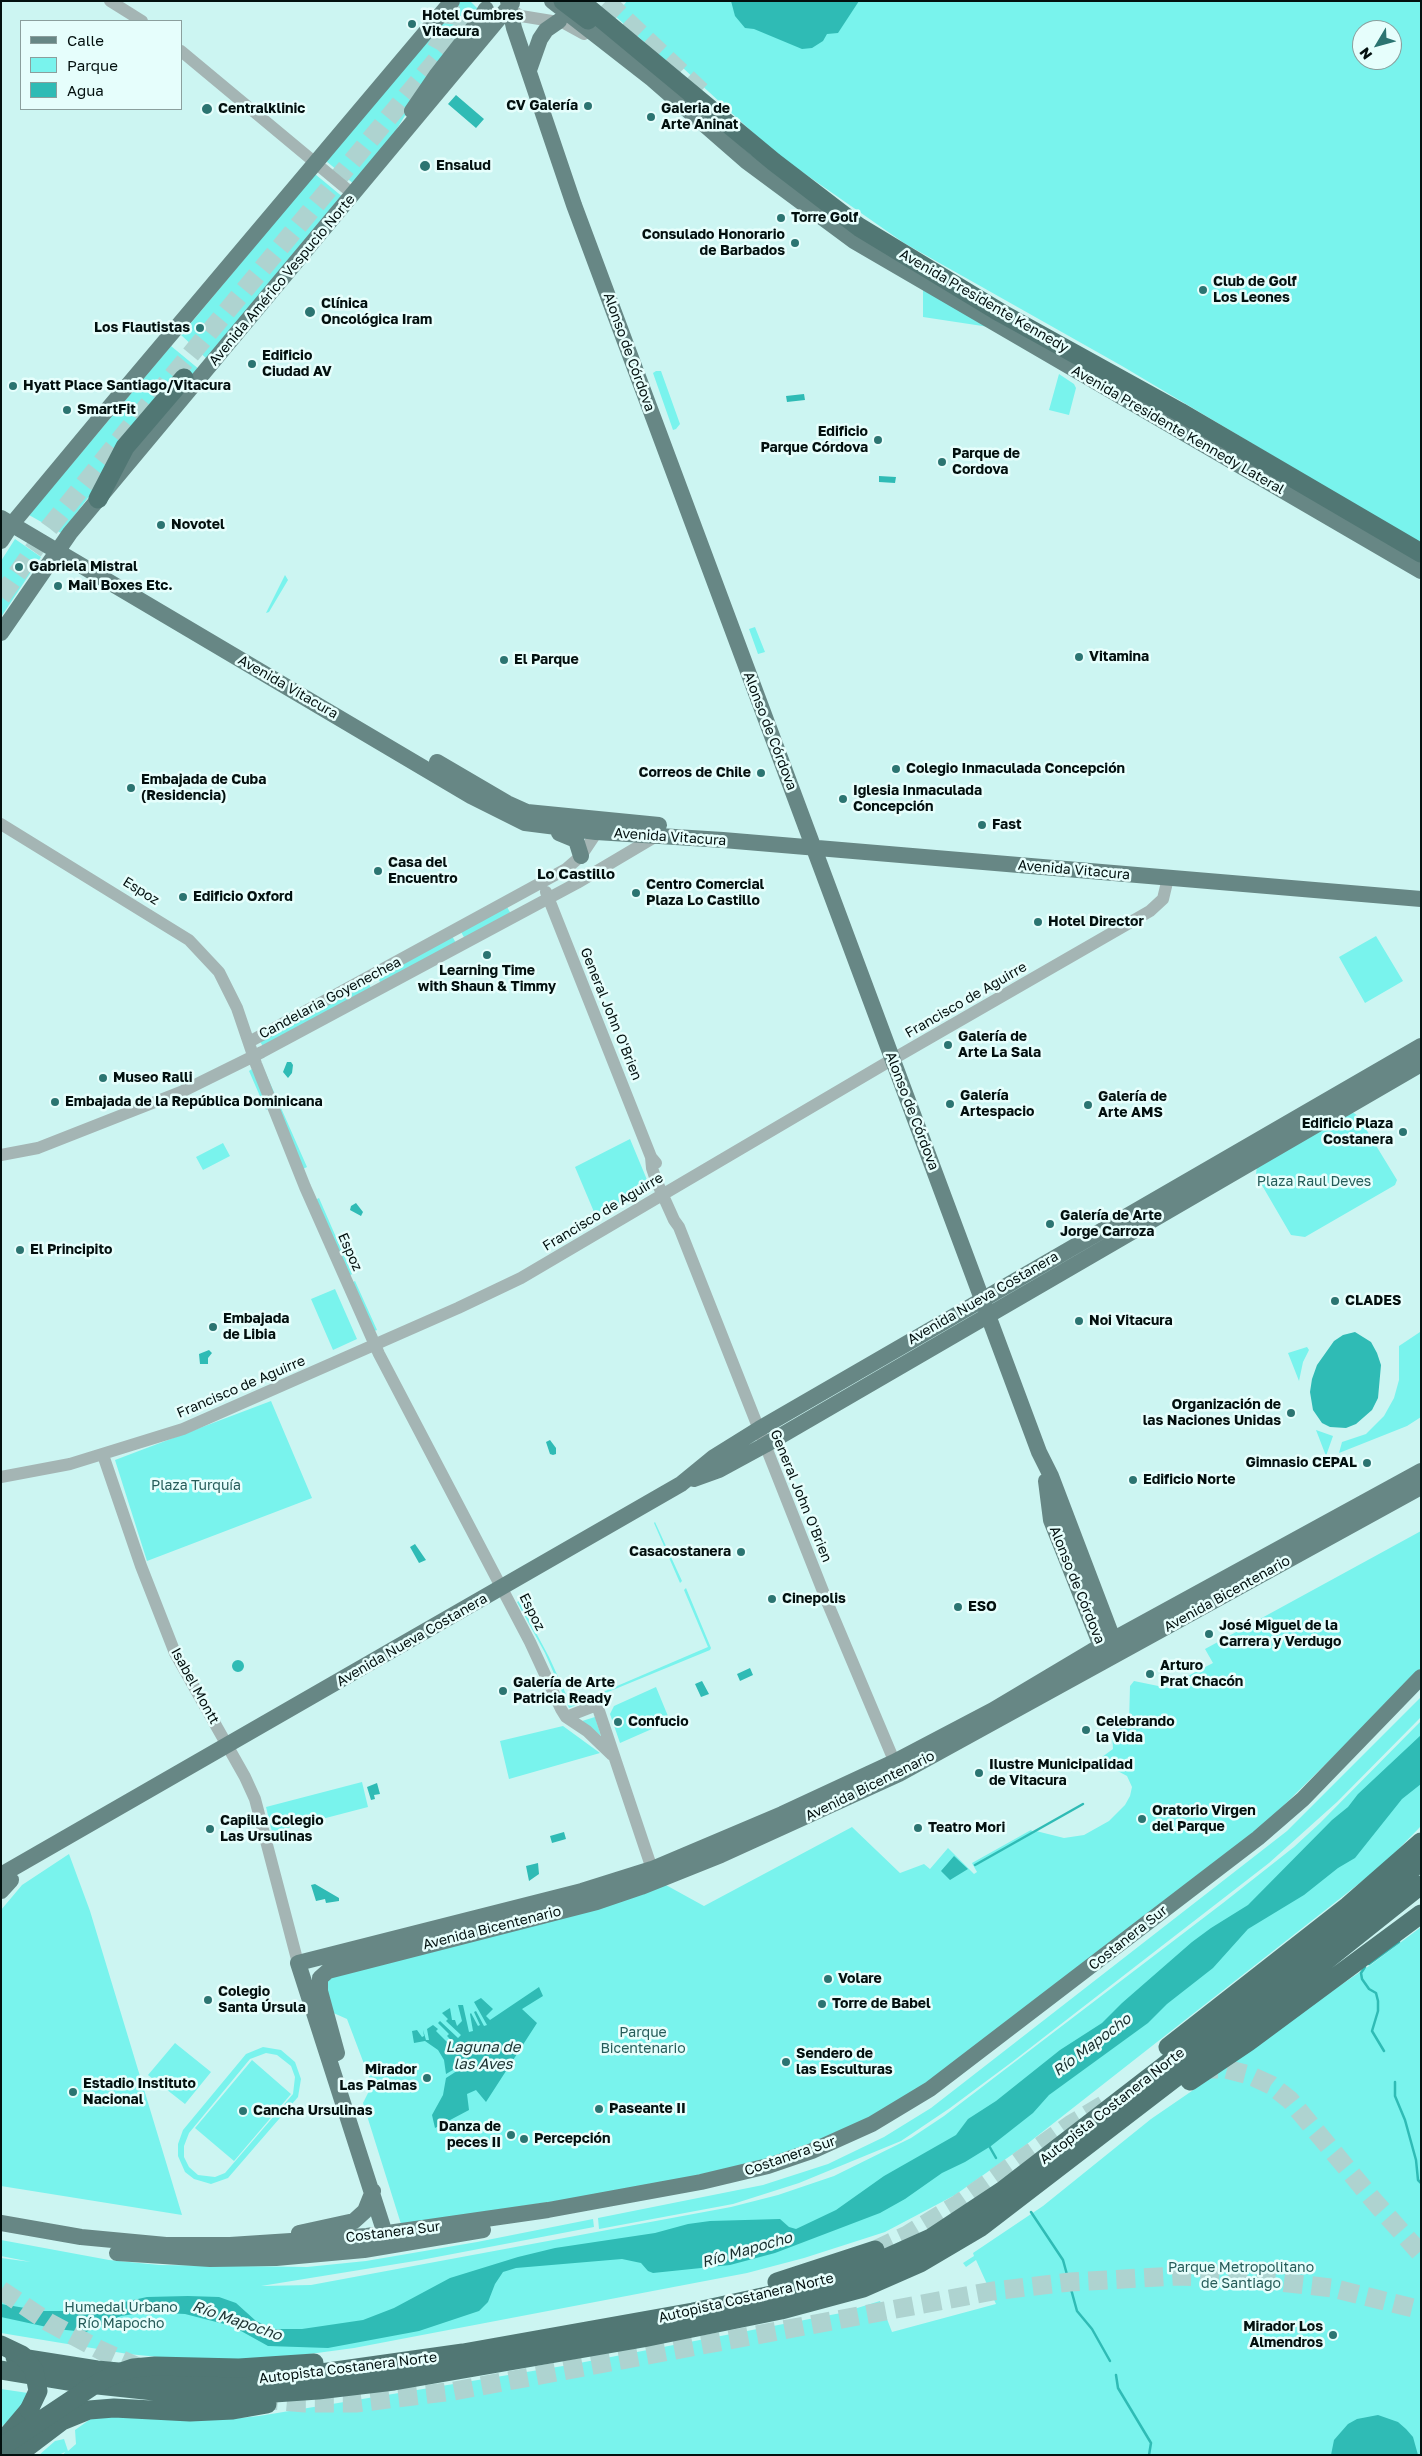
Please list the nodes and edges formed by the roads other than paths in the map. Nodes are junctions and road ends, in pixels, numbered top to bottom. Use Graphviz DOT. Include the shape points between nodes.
graph roads {
  1 [pos="110,1"];
  2 [pos="452,1"];
  3 [pos="552,1"];
  4 [pos="557,1"];
  5 [pos="563,1"];
  6 [pos="510,4"];
  7 [pos="486,9"];
  8 [pos="582,9"];
  9 [pos="140,20"];
  10 [pos="559,21"];
  11 [pos="483,39"];
  12 [pos="520,46"];
  13 [pos="182,52"];
  14 [pos="529,70"];
  15 [pos="701,127"];
  16 [pos="392,148"];
  17 [pos="746,160"];
  18 [pos="316,163"];
  19 [pos="354,195"];
  20 [pos="1004,339"];
  21 [pos="1044,352"];
  22 [pos="184,378"];
  23 [pos="98,499"];
  24 [pos="1,507"];
  25 [pos="10,520"];
  26 [pos="1,541"];
  27 [pos="60,547"];
  28 [pos="1421,553"];
  29 [pos="1421,571"];
  30 [pos="1,633"];
  31 [pos="213,644"];
  32 [pos="254,655"];
  33 [pos="610,821"];
  34 [pos="1,824"];
  35 [pos="540,826"];
  36 [pos="596,832"];
  37 [pos="658,836"];
  38 [pos="812,842"];
  39 [pos="581,856"];
  40 [pos="1196,875"];
  41 [pos="554,876"];
  42 [pos="1168,878"];
  43 [pos="542,883"];
  44 [pos="529,890"];
  45 [pos="1421,890"];
  46 [pos="562,891"];
  47 [pos="549,898"];
  48 [pos="1421,899"];
  49 [pos="536,904"];
  50 [pos="448,933"];
  51 [pos="456,948"];
  52 [pos="249,1042"];
  53 [pos="1421,1046"];
  54 [pos="253,1057"];
  55 [pos="893,1059"];
  56 [pos="1421,1064"];
  57 [pos="1,1155"];
  58 [pos="665,1192"];
  59 [pos="982,1298"];
  60 [pos="988,1314"];
  61 [pos="375,1345"];
  62 [pos="759,1428"];
  63 [pos="765,1445"];
  64 [pos="103,1455"];
  65 [pos="1421,1471"];
  66 [pos="1,1477"];
  67 [pos="681,1484"];
  68 [pos="1421,1487"];
  69 [pos="502,1588"];
  70 [pos="1110,1649"];
  71 [pos="1421,1677"];
  72 [pos="1421,1692"];
  73 [pos="566,1717"];
  74 [pos="228,1746"];
  75 [pos="612,1755"];
  76 [pos="897,1768"];
  77 [pos="1421,1842"];
  78 [pos="1421,1861"];
  79 [pos="652,1869"];
  80 [pos="4,1883"];
  81 [pos="1421,1885"];
  82 [pos="1421,1914"];
  83 [pos="300,1962"];
  84 [pos="326,2018"];
  85 [pos="1073,2136"];
  86 [pos="1098,2138"];
  87 [pos="373,2191"];
  88 [pos="1,2223"];
  89 [pos="1,2233"];
  90 [pos="393,2239"];
  91 [pos="261,2243"];
  92 [pos="875,2250"];
  93 [pos="693,2312"];
  94 [pos="1,2345"];
  95 [pos="463,2353"];
  96 [pos="1,2354"];
  97 [pos="1,2370"];
  98 [pos="1,2381"];
  99 [pos="349,2387"];
  100 [pos="261,2404"];
  101 [pos="1,2443"];
  102 [pos="1,2448"];
  103 [pos="17,2455"];
  1 -- 9 [label="street"];
  2 -- 18 [label="main road"];
  3 -- 17 [label="main road, Avenida Presidente Kennedy Lateral"];
  4 -- 8 [label="highway"];
  5 -- 8 [label="highway"];
  6 -- 10 [label="street" via="522,16"];
  6 -- 11 [label="main road, Avenida Américo Vespucio Norte"];
  6 -- 12 [label="main road, Alonso de Córdova"];
  7 -- 16 [label="main road" via="424,92"];
  8 -- 28 [label="highway, Avenida Presidente Kennedy" via="664,71 802,185 893,249"];
  10 -- 14 [label="main road" via="540,39"];
  10 -- 15 [label="street" via="580,31"];
  11 -- 12 [label="main road" via="492,34 504,35"];
  11 -- 16 [label="main road, Avenida Américo Vespucio Norte"];
  12 -- 14 [label="main road, Alonso de Córdova"];
  13 -- 18 [label="street"];
  14 -- 38 [label="main road, Alonso de Córdova" via="581,224"];
  15 -- 17 [label="main road"];
  16 -- 19 [label="main road, Avenida Américo Vespucio Norte"];
  17 -- 21 [label="main road, Avenida Presidente Kennedy Lateral" via="854,241"];
  18 -- 19 [label="street"];
  18 -- 25 [label="main road"];
  19 -- 23 [label="main road, Avenida Américo Vespucio Norte"];
  20 -- 21 [label="main road"];
  21 -- 29 [label="main road, Avenida Presidente Kennedy Lateral"];
  22 -- 23 [label="highway" via="125,447"];
  23 -- 27 [label="main road, Avenida Américo Vespucio Norte"];
  24 -- 25 [label="main road, Avenida Vitacura"];
  25 -- 26 [label="main road"];
  25 -- 27 [label="main road, Avenida Vitacura"];
  27 -- 30 [label="main road, Avenida Américo Vespucio Norte"];
  27 -- 31 [label="main road, Avenida Vitacura"];
  27 -- 32 [label="main road, Avenida Vitacura"];
  31 -- 32 [label="main road" via="224,645 242,655"];
  31 -- 35 [label="main road, Avenida Vitacura" via="481,802 515,820"];
  32 -- 33 [label="main road, Avenida Vitacura" via="514,807 540,814"];
  33 -- 36 [label="street, Candelaria Goyenechea"];
  33 -- 38 [label="main road, Avenida Vitacura"];
  34 -- 52 [label="street, Espoz" via="189,940 211,962 225,983"];
  35 -- 36 [label="main road, Avenida Vitacura"];
  35 -- 39 [label="main road" via="576,840"];
  36 -- 37 [label="main road, Avenida Vitacura"];
  36 -- 39 [label="street, Candelaria Goyenechea"];
  37 -- 38 [label="main road, Avenida Vitacura"];
  37 -- 46 [label="street, Candelaria Goyenechea"];
  38 -- 40 [label="main road, Avenida Vitacura"];
  38 -- 42 [label="main road, Avenida Vitacura"];
  38 -- 55 [label="main road, Alonso de Córdova"];
  39 -- 41 [label="street, Candelaria Goyenechea"];
  40 -- 42 [label="main road, Avenida Vitacura"];
  40 -- 45 [label="main road, Avenida Vitacura"];
  40 -- 48 [label="main road, Avenida Vitacura"];
  41 -- 43 [label="street, Candelaria Goyenechea"];
  41 -- 46 [label="street" via="554,888"];
  42 -- 55 [label="street, Francisco de Aguirre" via="1164,899 1150,911"];
  43 -- 44 [label="street, Candelaria Goyenechea"];
  43 -- 47 [label="street, General John O'Brien"];
  44 -- 49 [label="street" via="538,895"];
  44 -- 50 [label="street, Candelaria Goyenechea"];
  46 -- 47 [label="street, Candelaria Goyenechea"];
  47 -- 49 [label="street, Candelaria Goyenechea"];
  47 -- 58 [label="street, General John O'Brien" via="651,1157 652,1168"];
  49 -- 51 [label="street, Candelaria Goyenechea"];
  50 -- 51 [label="street"];
  50 -- 52 [label="street, Candelaria Goyenechea"];
  51 -- 54 [label="street, Candelaria Goyenechea"];
  52 -- 54 [label="street, Espoz"];
  53 -- 59 [label="main road, Avenida Nueva Costanera"];
  54 -- 57 [label="street, Candelaria Goyenechea" via="157,1102 38,1148"];
  54 -- 61 [label="street, Espoz" via="305,1187"];
  55 -- 58 [label="street, Francisco de Aguirre"];
  55 -- 59 [label="main road, Alonso de Córdova"];
  56 -- 60 [label="main road, Avenida Nueva Costanera"];
  58 -- 61 [label="street, Francisco de Aguirre" via="521,1278"];
  58 -- 62 [label="street, General John O'Brien"];
  59 -- 60 [label="main road, Alonso de Córdova"];
  59 -- 62 [label="main road, Avenida Nueva Costanera"];
  60 -- 63 [label="main road, Avenida Nueva Costanera"];
  60 -- 70 [label="main road, Alonso de Córdova" via="1056,1506 1051,1520"];
  61 -- 64 [label="street, Francisco de Aguirre" via="183,1429"];
  61 -- 69 [label="street, Espoz"];
  62 -- 63 [label="street, General John O'Brien"];
  62 -- 67 [label="main road, Avenida Nueva Costanera" via="714,1457"];
  63 -- 67 [label="main road, Avenida Nueva Costanera" via="719,1470"];
  63 -- 76 [label="street, General John O'Brien"];
  64 -- 66 [label="street, Francisco de Aguirre"];
  64 -- 74 [label="street, Isabel Montt" via="163,1625"];
  65 -- 70 [label="main road, Avenida Bicentenario"];
  67 -- 69 [label="main road, Avenida Nueva Costanera"];
  68 -- 70 [label="main road, Avenida Bicentenario"];
  69 -- 73 [label="street, Espoz"];
  69 -- 74 [label="main road, Avenida Nueva Costanera"];
  70 -- 76 [label="main road, Avenida Bicentenario"];
  71 -- 90 [label="main road, Costanera Sur" via="1303,1799 1258,1838 951,2075 878,2120 812,2151 744,2172"];
  72 -- 90 [label="main road, Costanera Sur" via="1273,1838 959,2081 888,2126 828,2156 746,2182 550,2219"];
  73 -- 75 [label="street, Espoz"];
  73 -- 75 [label="street, Espoz" via="597,1705"];
  74 -- 80 [label="main road, Avenida Nueva Costanera" via="99,1817"];
  74 -- 83 [label="street, Isabel Montt" via="254,1799"];
  75 -- 79 [label="street, Espoz"];
  76 -- 79 [label="main road, Avenida Bicentenario"];
  76 -- 84 [label="main road, Avenida Bicentenario" via="729,1851 641,1887 597,1902 328,1970 322,1974 320,1983"];
  77 -- 85 [label="highway" via="1348,1906 1158,2056"];
  78 -- 85 [label="highway, Autopista Costanera Norte" via="1334,1934"];
  79 -- 83 [label="main road, Avenida Bicentenario" via="554,1899"];
  81 -- 86 [label="highway, Autopista Costanera Norte"];
  82 -- 86 [label="highway" via="1248,2042"];
  83 -- 84 [label="street, Isabel Montt" via="319,2009"];
  83 -- 87 [label="main road, Isabel Montt" via="311,2011"];
  84 -- 90 [label="main road, Isabel Montt"];
  85 -- 93 [label="highway, Autopista Costanera Norte" via="966,2216 908,2250 830,2281"];
  86 -- 99 [label="highway, Autopista Costanera Norte" via="960,2241 908,2269 863,2288 781,2310 652,2336"];
  87 -- 90 [label="main road, Isabel Montt"];
  87 -- 91 [label="main road" via="368,2205 354,2221"];
  88 -- 91 [label="main road, Costanera Sur" via="81,2238 138,2243 198,2246"];
  89 -- 90 [label="main road, Costanera Sur" via="94,2250 202,2259 292,2257"];
  90 -- 91 [label="main road, Costanera Sur"];
  92 -- 93 [label="highway"];
  93 -- 95 [label="highway, Autopista Costanera Norte"];
  94 -- 101 [label="highway, bridge" via="22,2355 34,2370 38,2390 29,2410"];
  95 -- 96 [label="highway, Autopista Costanera Norte" via="308,2375 226,2380 97,2370"];
  95 -- 102 [label="highway, bridge" via="408,2354 239,2368 133,2368 109,2376"];
  97 -- 99 [label="highway, Autopista Costanera Norte" via="80,2383 190,2395 266,2394"];
  98 -- 100 [label="highway" via="138,2399"];
  99 -- 100 [label="highway"];
  100 -- 103 [label="highway" via="233,2410 190,2412 114,2408 82,2412 62,2421"];
}
